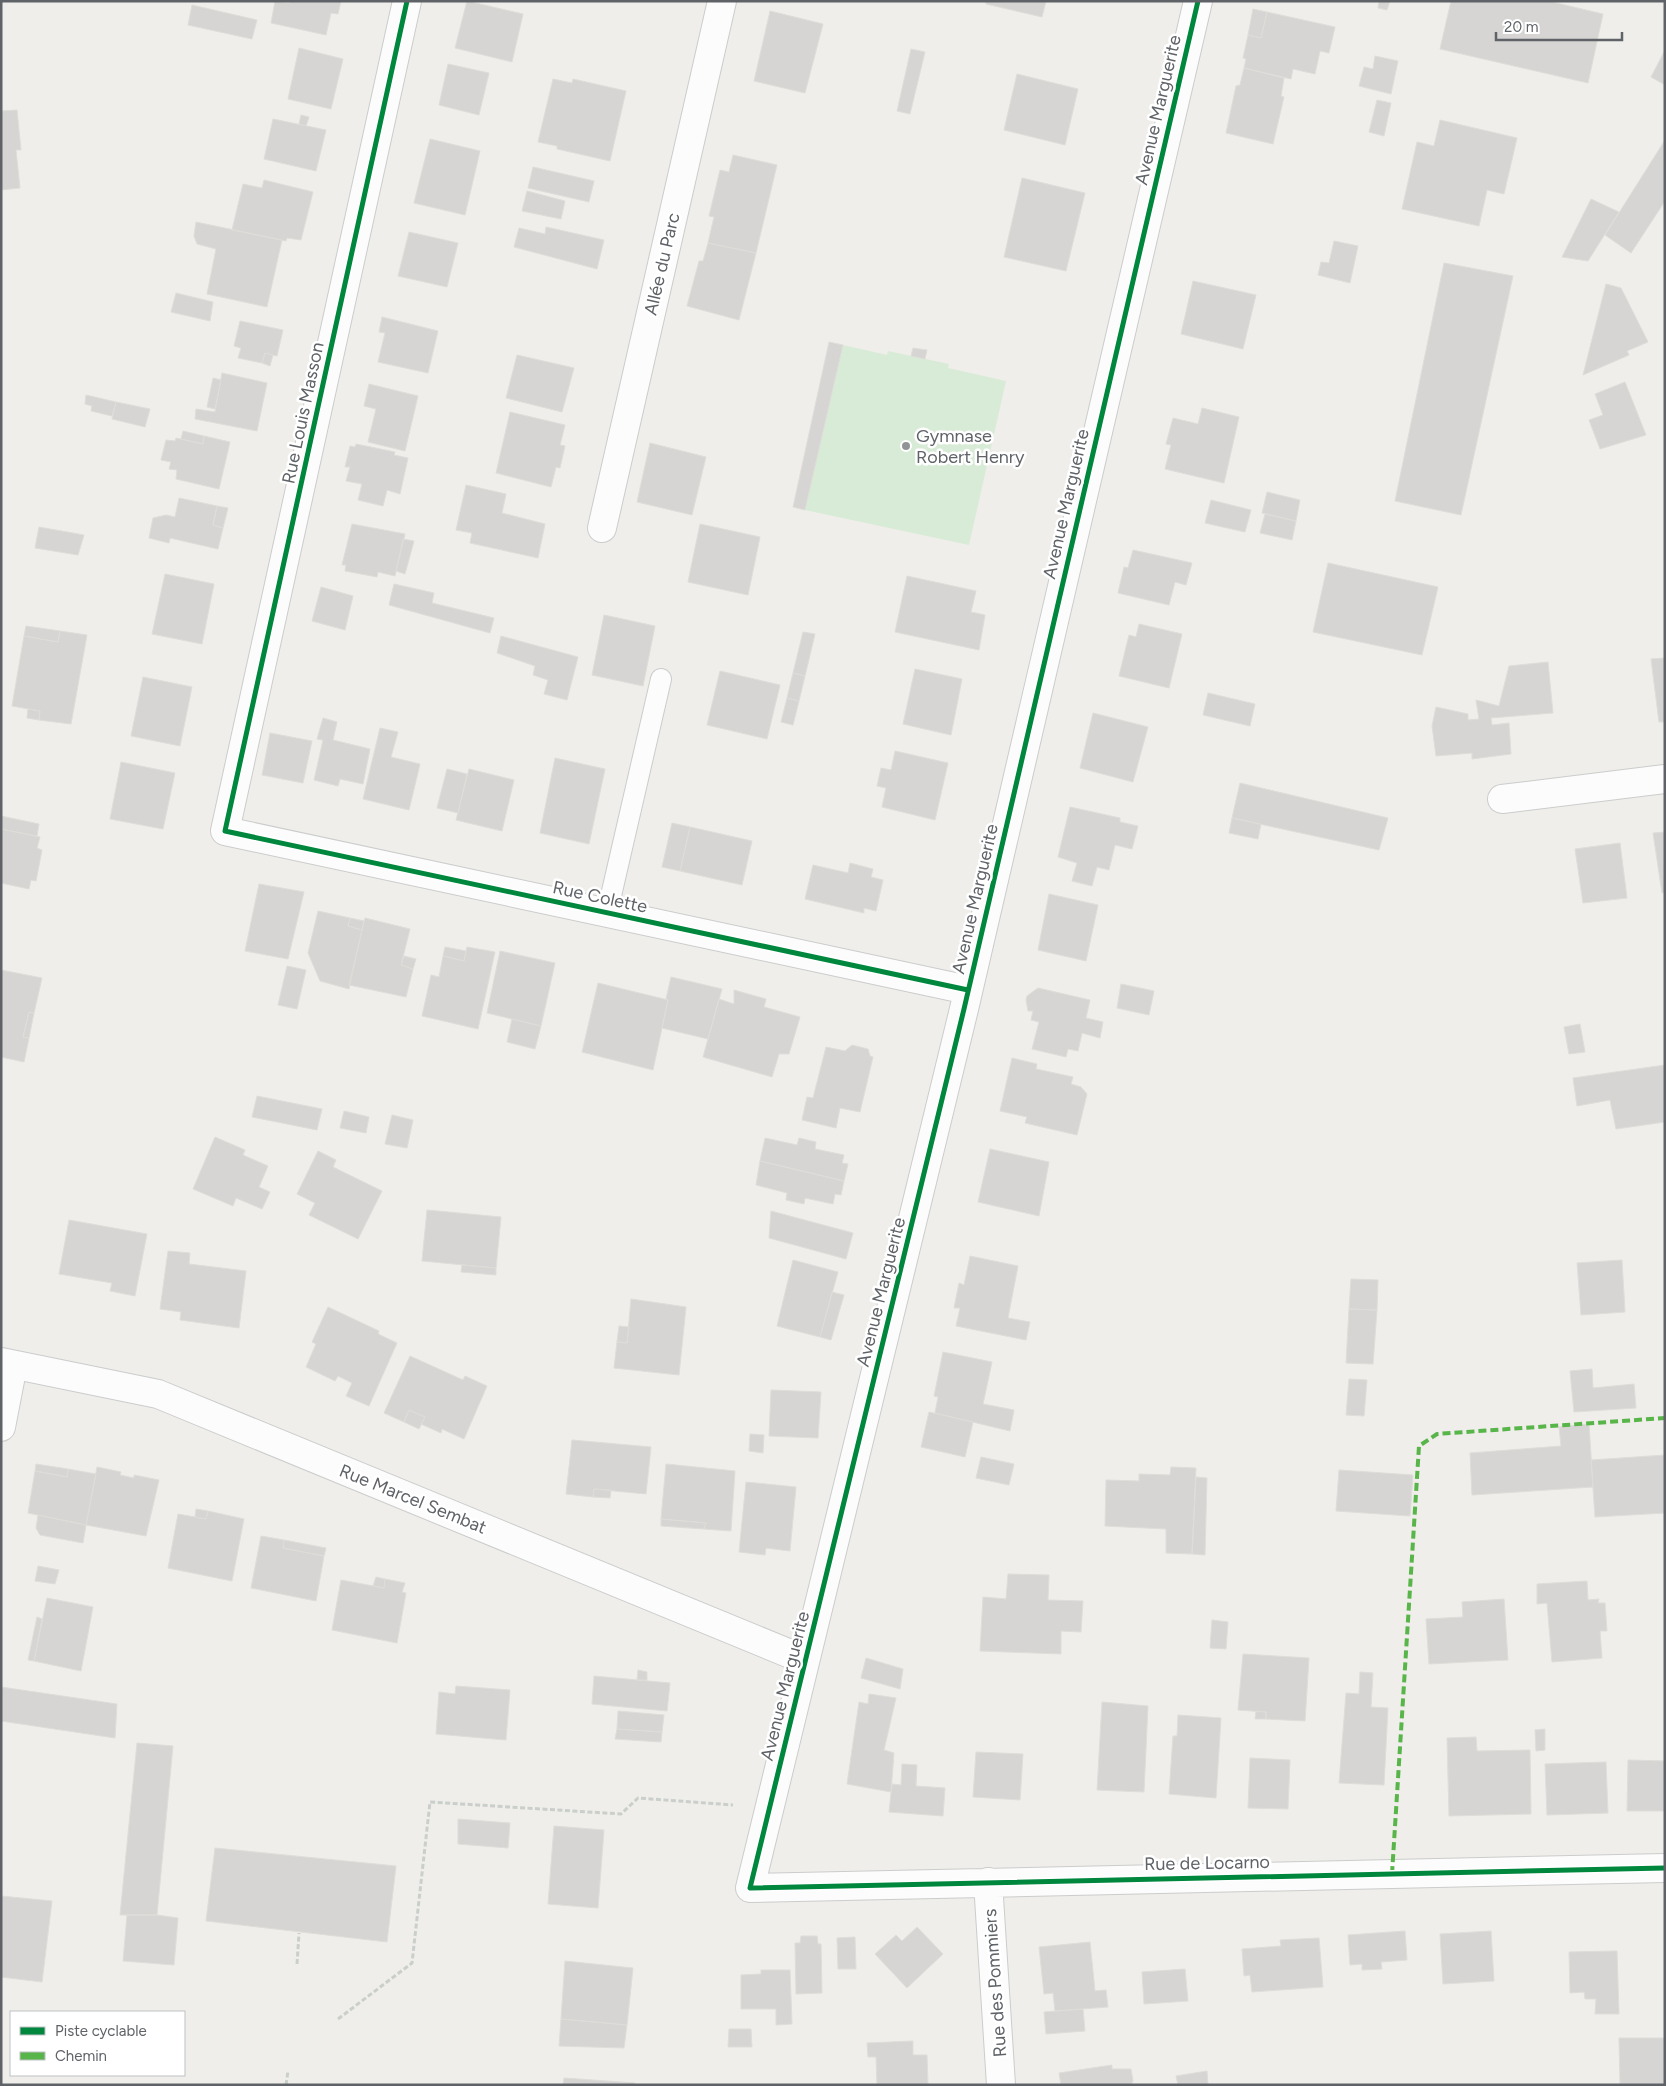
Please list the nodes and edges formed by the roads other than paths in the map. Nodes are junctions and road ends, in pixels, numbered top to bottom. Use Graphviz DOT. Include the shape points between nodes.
graph roads {
  1 [pos="407,1"];
  2 [pos="722,1"];
  3 [pos="1198,1"];
  4 [pos="602,528"];
  5 [pos="661,679"];
  6 [pos="1665,779"];
  7 [pos="1502,799"];
  8 [pos="225,831"];
  9 [pos="607,913"];
  10 [pos="968,990"];
  11 [pos="7,1363"];
  12 [pos="1,1427"];
  13 [pos="805,1660"];
  14 [pos="1665,1868"];
  15 [pos="988,1882"];
  16 [pos="750,1888"];
  17 [pos="1001,2085"];
  1 -- 8 [label="street, Rue Louis Masson"];
  2 -- 4 [label="street, Allée du Parc"];
  3 -- 10 [label="street, Avenue Marguerite"];
  5 -- 9 [label="lane"];
  6 -- 7 [label="street"];
  8 -- 9 [label="street, Rue Colette"];
  9 -- 10 [label="street, Rue Colette"];
  10 -- 13 [label="street, Avenue Marguerite"];
  11 -- 12 [label="street, Rue Marcel Sembat"];
  11 -- 13 [label="street, Rue Marcel Sembat" via="158,1394"];
  13 -- 16 [label="street, Avenue Marguerite"];
  14 -- 15 [label="street, Rue de Locarno"];
  15 -- 16 [label="street, Rue de Locarno"];
  15 -- 17 [label="street, Rue des Pommiers"];
}
